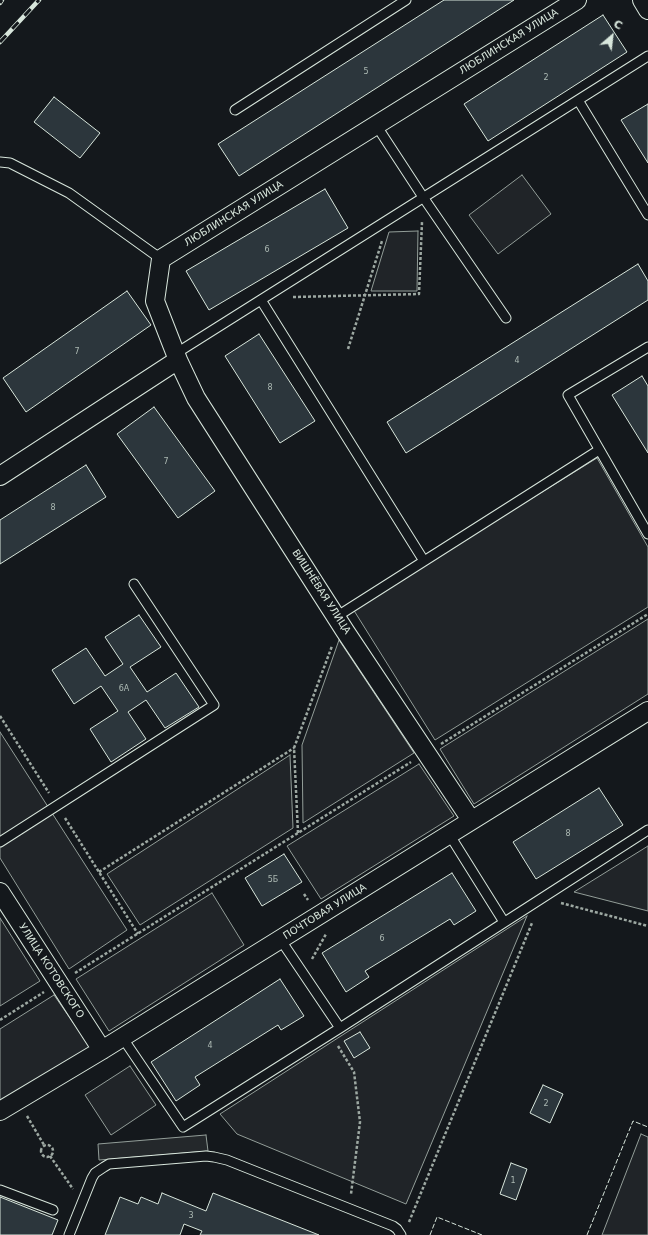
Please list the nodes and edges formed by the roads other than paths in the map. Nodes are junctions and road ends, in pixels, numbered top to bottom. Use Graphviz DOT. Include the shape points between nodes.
graph roads {
  1 [pos="406,0"];
  2 [pos="577,0"];
  3 [pos="642,0"];
  4 [pos="648,10"];
  5 [pos="648,56"];
  6 [pos="578,100"];
  7 [pos="236,110"];
  8 [pos="376,125"];
  9 [pos="0,162"];
  10 [pos="423,198"];
  11 [pos="648,215"];
  12 [pos="161,259"];
  13 [pos="262,298"];
  14 [pos="506,318"];
  15 [pos="648,347"];
  16 [pos="177,357"];
  17 [pos="599,450"];
  18 [pos="0,476"];
  19 [pos="648,534"];
  20 [pos="424,561"];
  21 [pos="134,584"];
  22 [pos="338,620"];
  23 [pos="648,711"];
  24 [pos="471,820"];
  25 [pos="648,830"];
  26 [pos="449,834"];
  27 [pos="0,842"];
  28 [pos="0,892"];
  29 [pos="504,922"];
  30 [pos="280,939"];
  31 [pos="340,1028"];
  32 [pos="122,1038"];
  33 [pos="102,1050"];
  34 [pos="0,1110"];
  35 [pos="0,1190"];
  36 [pos="53,1210"];
  37 [pos="404,1231"];
  38 [pos="69,1235"];
  1 -- 7 [label="lane"];
  2 -- 8 [label="street, ЛЮБЛИНСКАЯ УЛИЦА"];
  3 -- 4 [label="street"];
  5 -- 6 [label="lane"];
  6 -- 10 [label="lane"];
  6 -- 11 [label="lane"];
  8 -- 10 [label="lane"];
  8 -- 12 [label="street, ЛЮБЛИНСКАЯ УЛИЦА"];
  9 -- 12 [label="lane" via="10,163 69,193"];
  10 -- 13 [label="lane"];
  10 -- 14 [label="lane"];
  12 -- 16 [label="street" via="155,301"];
  13 -- 16 [label="lane"];
  13 -- 20 [label="lane"];
  15 -- 17 [label="lane" via="568,395"];
  16 -- 18 [label="street"];
  16 -- 22 [label="street, ВИШНЁВАЯ УЛИЦА" via="196,398"];
  17 -- 19 [label="lane"];
  17 -- 20 [label="lane"];
  20 -- 22 [label="lane"];
  21 -- 27 [label="lane" via="214,705"];
  22 -- 24 [label="street, ВИШНЁВАЯ УЛИЦА"];
  23 -- 24 [label="street, ПОЧТОВАЯ УЛИЦА"];
  24 -- 26 [label="street, ПОЧТОВАЯ УЛИЦА"];
  25 -- 29 [label="lane"];
  26 -- 29 [label="lane"];
  26 -- 30 [label="street, ПОЧТОВАЯ УЛИЦА"];
  28 -- 33 [label="street, УЛИЦА КОТОВСКОГО"];
  29 -- 31 [label="lane"];
  30 -- 31 [label="lane"];
  30 -- 32 [label="street, ПОЧТОВАЯ УЛИЦА"];
  31 -- 32 [label="lane" via="183,1127"];
  32 -- 33 [label="street, ПОЧТОВАЯ УЛИЦА"];
  33 -- 34 [label="street, ПОЧТОВАЯ УЛИЦА"];
  35 -- 36 [label="lane"];
  37 -- 38 [label="lane" via="227,1160 206,1156 110,1164 99,1170 92,1178"];
}
